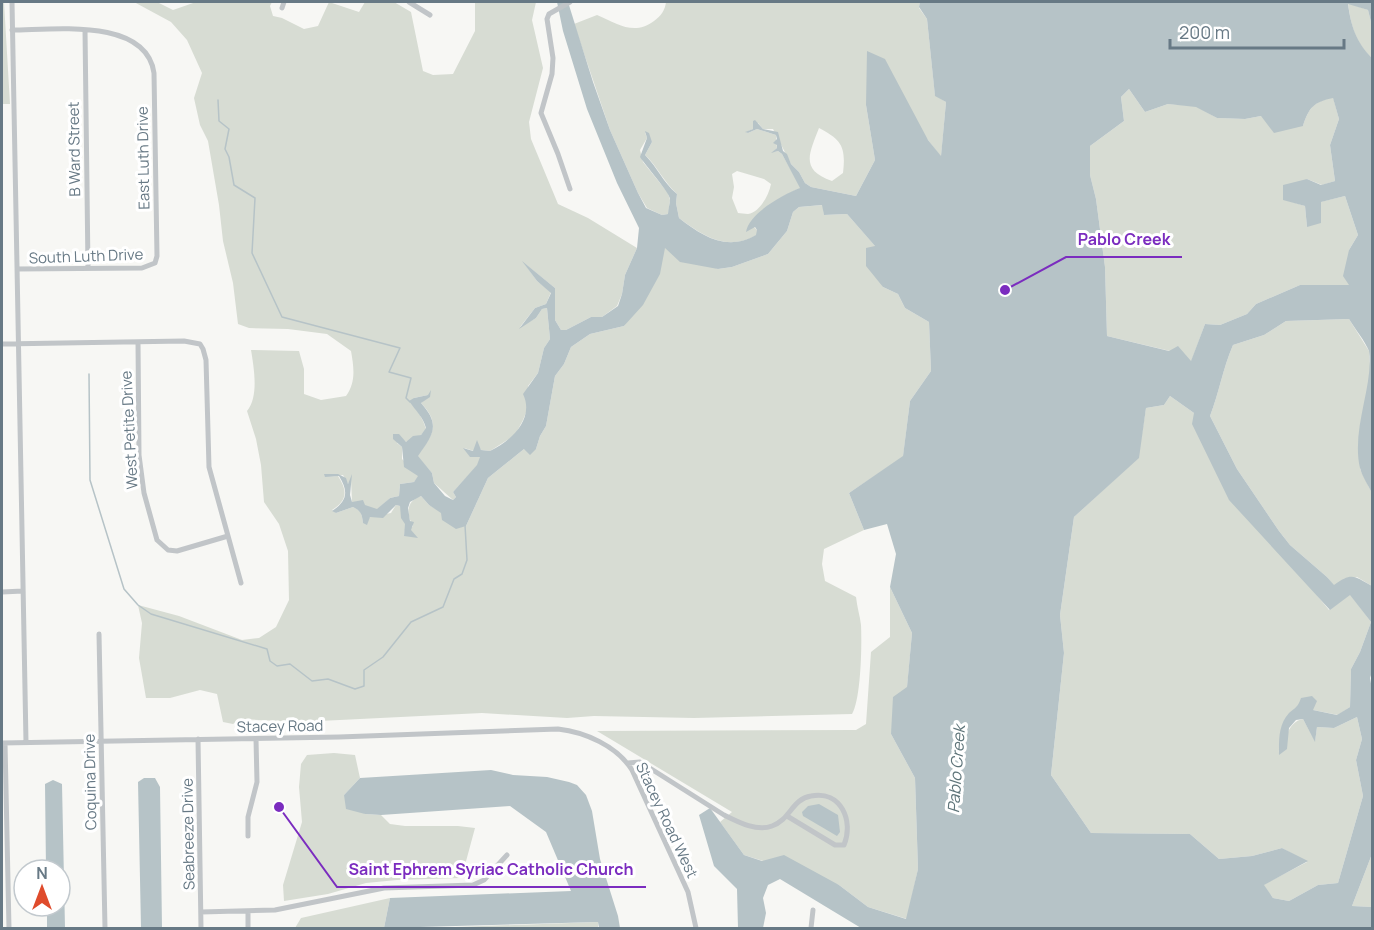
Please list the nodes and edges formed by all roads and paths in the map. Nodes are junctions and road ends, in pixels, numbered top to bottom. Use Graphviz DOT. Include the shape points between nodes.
graph roads {
  1 [pos="12,2"];
  2 [pos="410,2"];
  3 [pos="570,2"];
  4 [pos="430,15"];
  5 [pos="12,30"];
  6 [pos="84,30"];
  7 [pos="570,189"];
  8 [pos="155,263"];
  9 [pos="88,268"];
  10 [pos="17,269"];
  11 [pos="138,342"];
  12 [pos="2,344"];
  13 [pos="18,344"];
  14 [pos="228,536"];
  15 [pos="241,582"];
  16 [pos="23,591"];
  17 [pos="2,592"];
  18 [pos="99,634"];
  19 [pos="558,729"];
  20 [pos="198,739"];
  21 [pos="256,739"];
  22 [pos="101,741"];
  23 [pos="26,742"];
  24 [pos="3,743"];
  25 [pos="628,763"];
  26 [pos="787,816"];
  27 [pos="248,836"];
  28 [pos="507,855"];
  29 [pos="813,910"];
  30 [pos="201,912"];
  31 [pos="248,912"];
  32 [pos="9,928"];
  33 [pos="105,928"];
  34 [pos="201,928"];
  35 [pos="248,928"];
  36 [pos="696,928"];
  37 [pos="811,928"];
  1 -- 5 [label="street"];
  2 -- 4 [label="street"];
  3 -- 7 [label="street" via="553,10 547,19 552,74 541,113"];
  5 -- 6 [label="street"];
  5 -- 10 [label="street"];
  6 -- 8 [label="street, East Luth Drive" via="113,33 138,47 151,62"];
  6 -- 9 [label="street, B Ward Street"];
  8 -- 9 [label="street, South Luth Drive" via="142,268"];
  9 -- 10 [label="street, South Luth Drive"];
  10 -- 13 [label="street"];
  11 -- 13 [label="street"];
  11 -- 14 [label="street" via="184,341 200,344 203,349 209,467"];
  11 -- 14 [label="street, West Petite Drive" via="141,473 157,540 164,548 177,551"];
  12 -- 13 [label="street"];
  13 -- 16 [label="street"];
  14 -- 15 [label="street"];
  16 -- 17 [label="street"];
  16 -- 23 [label="street"];
  18 -- 22 [label="street, Coquina Drive"];
  19 -- 21 [label="street, Stacey Road"];
  19 -- 25 [label="street, Stacey Road West" via="584,734"];
  20 -- 21 [label="street, Stacey Road"];
  20 -- 22 [label="street, Stacey Road"];
  20 -- 30 [label="street, Seabreeze Drive"];
  21 -- 27 [label="street" via="257,782 248,817"];
  22 -- 23 [label="street, Stacey Road"];
  22 -- 33 [label="street, Coquina Drive"];
  23 -- 24 [label="street, Stacey Road"];
  24 -- 32 [label="street"];
  25 -- 26 [label="street" via="640,762 738,822 771,827"];
  25 -- 36 [label="street, Stacey Road West" via="688,892"];
  26 -- 26 [label="street" via="800,799 814,795 837,802 846,814 844,845 835,845"];
  28 -- 31 [label="street" via="484,880 473,885 384,888 296,907"];
  29 -- 37 [label="street"];
  30 -- 31 [label="street"];
  30 -- 34 [label="street, Seabreeze Drive"];
  31 -- 35 [label="street"];
}
